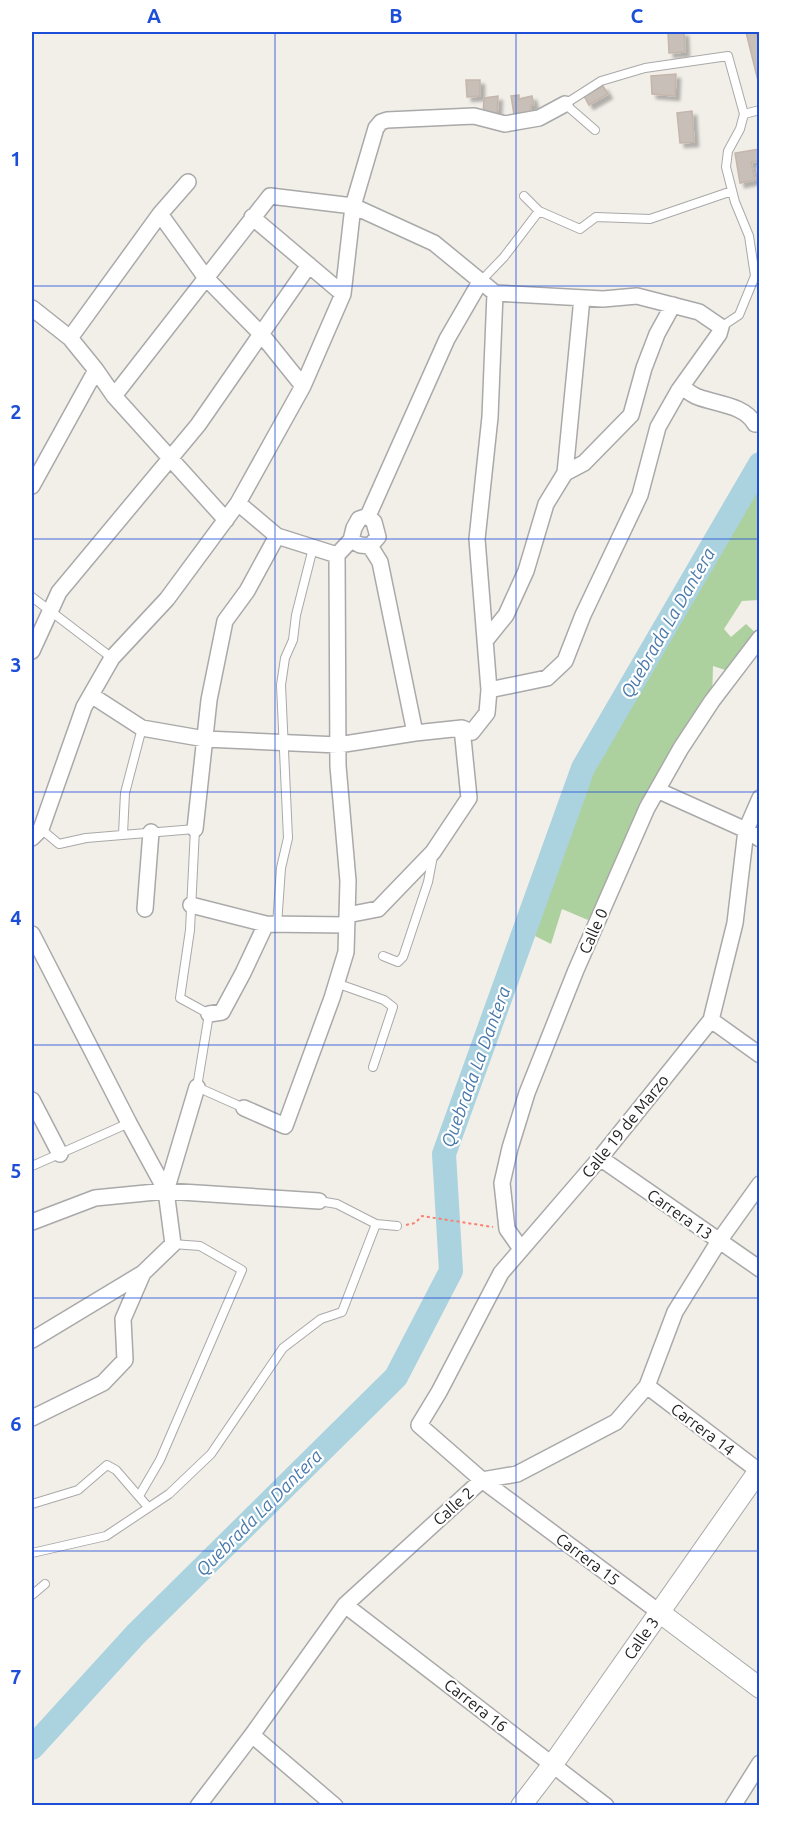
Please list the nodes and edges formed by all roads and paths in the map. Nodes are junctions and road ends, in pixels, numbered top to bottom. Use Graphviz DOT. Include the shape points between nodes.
graph roads {
  1 [pos="565,104"];
  2 [pos="759,110"];
  3 [pos="744,114"];
  4 [pos="595,130"];
  5 [pos="188,182"];
  6 [pos="732,191"];
  7 [pos="524,196"];
  8 [pos="353,206"];
  9 [pos="539,211"];
  10 [pos="160,214"];
  11 [pos="252,217"];
  12 [pos="309,265"];
  13 [pos="206,278"];
  14 [pos="480,282"];
  15 [pos="495,293"];
  16 [pos="343,294"];
  17 [pos="582,298"];
  18 [pos="673,305"];
  19 [pos="32,308"];
  20 [pos="721,327"];
  21 [pos="262,335"];
  22 [pos="70,338"];
  23 [pos="96,370"];
  24 [pos="303,386"];
  25 [pos="681,387"];
  26 [pos="114,396"];
  27 [pos="755,424"];
  28 [pos="170,460"];
  29 [pos="565,473"];
  30 [pos="32,486"];
  31 [pos="238,503"];
  32 [pos="368,516"];
  33 [pos="226,520"];
  34 [pos="277,536"];
  35 [pos="351,540"];
  36 [pos="370,546"];
  37 [pos="313,548"];
  38 [pos="337,555"];
  39 [pos="32,597"];
  40 [pos="51,610"];
  41 [pos="759,638"];
  42 [pos="485,641"];
  43 [pos="32,651"];
  44 [pos="111,658"];
  45 [pos="489,690"];
  46 [pos="91,695"];
  47 [pos="142,728"];
  48 [pos="462,728"];
  49 [pos="415,733"];
  50 [pos="205,739"];
  51 [pos="285,743"];
  52 [pos="338,745"];
  53 [pos="657,790"];
  54 [pos="759,798"];
  55 [pos="195,829"];
  56 [pos="746,830"];
  57 [pos="151,832"];
  58 [pos="36,834"];
  59 [pos="123,834"];
  60 [pos="759,839"];
  61 [pos="434,852"];
  62 [pos="191,905"];
  63 [pos="145,909"];
  64 [pos="347,920"];
  65 [pos="271,924"];
  66 [pos="32,934"];
  67 [pos="383,956"];
  68 [pos="336,983"];
  69 [pos="209,1014"];
  70 [pos="711,1020"];
  71 [pos="759,1055"];
  72 [pos="373,1067"];
  73 [pos="197,1087"];
  74 [pos="32,1100"];
  75 [pos="244,1108"];
  76 [pos="129,1124"];
  77 [pos="60,1154"];
  78 [pos="600,1158"];
  79 [pos="32,1167"];
  80 [pos="759,1184"];
  81 [pos="166,1191"];
  82 [pos="319,1201"];
  83 [pos="33,1218"];
  84 [pos="376,1224"];
  85 [pos="397,1226"];
  86 [pos="507,1229"];
  87 [pos="719,1241"];
  88 [pos="173,1244"];
  89 [pos="521,1249"];
  90 [pos="759,1269"];
  91 [pos="142,1273"];
  92 [pos="32,1340"];
  93 [pos="647,1386"];
  94 [pos="32,1418"];
  95 [pos="419,1425"];
  96 [pos="759,1470"];
  97 [pos="482,1480"];
  98 [pos="139,1496"];
  99 [pos="32,1504"];
  100 [pos="148,1507"];
  101 [pos="32,1553"];
  102 [pos="45,1584"];
  103 [pos="32,1595"];
  104 [pos="345,1605"];
  105 [pos="659,1612"];
  106 [pos="759,1688"];
  107 [pos="252,1735"];
  108 [pos="759,1763"];
  109 [pos="553,1764"];
  110 [pos="198,1806"];
  111 [pos="335,1806"];
  112 [pos="521,1806"];
  113 [pos="606,1806"];
  114 [pos="733,1806"];
  1 -- 3 [label="lane" via="601,81 645,68 725,55"];
  1 -- 4 [label="lane"];
  1 -- 8 [label="street" via="539,118 505,124 474,117 381,122"];
  2 -- 3 [label="lane"];
  3 -- 6 [label="lane" via="728,151 726,167"];
  5 -- 10 [label="street"];
  6 -- 9 [label="lane" via="650,219 596,217 580,229"];
  6 -- 20 [label="lane" via="749,236 755,276 739,315"];
  7 -- 9 [label="lane"];
  8 -- 11 [label="street" via="270,196"];
  8 -- 14 [label="street" via="434,243"];
  8 -- 16 [label="street"];
  9 -- 14 [label="lane"];
  10 -- 13 [label="street"];
  10 -- 22 [label="street"];
  11 -- 12 [label="street"];
  11 -- 13 [label="street"];
  12 -- 16 [label="street"];
  12 -- 21 [label="street"];
  13 -- 21 [label="street"];
  13 -- 26 [label="street"];
  14 -- 15 [label="street"];
  14 -- 32 [label="street" via="447,339"];
  15 -- 17 [label="street"];
  15 -- 42 [label="street" via="490,417 477,539"];
  16 -- 24 [label="street"];
  17 -- 18 [label="street" via="637,296"];
  17 -- 29 [label="street"];
  18 -- 20 [label="street" via="699,312"];
  18 -- 29 [label="street" via="644,368 631,415 584,463"];
  19 -- 22 [label="street"];
  20 -- 25 [label="street"];
  21 -- 24 [label="street"];
  21 -- 28 [label="street"];
  22 -- 23 [label="street"];
  23 -- 26 [label="street"];
  23 -- 30 [label="street"];
  24 -- 31 [label="street"];
  25 -- 27 [label="street" via="747,414"];
  25 -- 45 [label="street" via="658,427 640,495 565,661 547,678"];
  26 -- 28 [label="street"];
  28 -- 33 [label="street"];
  28 -- 40 [label="street" via="59,592"];
  29 -- 42 [label="street" via="546,504 526,571 506,615"];
  31 -- 33 [label="street"];
  31 -- 34 [label="street"];
  32 -- 35 [label="street" via="359,519"];
  32 -- 36 [label="street" via="378,537"];
  33 -- 44 [label="street" via="167,599"];
  34 -- 37 [label="street"];
  34 -- 50 [label="street" via="247,591 225,621"];
  35 -- 36 [label="street"];
  35 -- 38 [label="street"];
  36 -- 49 [label="street" via="380,562"];
  37 -- 38 [label="street"];
  37 -- 51 [label="lane" via="281,685"];
  38 -- 52 [label="street"];
  39 -- 40 [label="lane"];
  40 -- 43 [label="street"];
  40 -- 44 [label="lane"];
  41 -- 53 [label="street, Calle 0" via="681,748"];
  42 -- 45 [label="street"];
  44 -- 46 [label="street"];
  45 -- 48 [label="street" via="487,713 472,732"];
  46 -- 47 [label="street"];
  46 -- 58 [label="street"];
  47 -- 50 [label="street"];
  47 -- 59 [label="lane" via="125,793"];
  48 -- 49 [label="street"];
  48 -- 61 [label="street" via="470,798"];
  49 -- 52 [label="street"];
  50 -- 51 [label="street"];
  50 -- 55 [label="street"];
  51 -- 52 [label="street"];
  51 -- 65 [label="lane" via="288,838"];
  52 -- 64 [label="street" via="348,881"];
  53 -- 56 [label="street"];
  53 -- 86 [label="street, Calle 0" via="576,970 527,1093 502,1183"];
  54 -- 56 [label="street, Calle 19 de Marzo"];
  55 -- 57 [label="lane"];
  55 -- 62 [label="lane"];
  56 -- 60 [label="street"];
  56 -- 70 [label="street, Calle 19 de Marzo" via="735,924"];
  57 -- 59 [label="lane"];
  57 -- 63 [label="street"];
  58 -- 59 [label="lane" via="59,844"];
  61 -- 64 [label="street" via="378,909"];
  61 -- 67 [label="lane" via="403,957 398,962"];
  62 -- 65 [label="street"];
  62 -- 69 [label="lane" via="180,998"];
  64 -- 65 [label="street"];
  64 -- 68 [label="street" via="346,952"];
  65 -- 69 [label="street" via="222,1012"];
  66 -- 76 [label="street"];
  68 -- 72 [label="lane" via="393,1007"];
  68 -- 75 [label="street" via="285,1126"];
  69 -- 73 [label="lane"];
  70 -- 71 [label="street"];
  70 -- 78 [label="street, Calle 19 de Marzo"];
  73 -- 75 [label="lane"];
  73 -- 81 [label="street"];
  74 -- 77 [label="street"];
  76 -- 77 [label="lane"];
  76 -- 81 [label="street"];
  77 -- 79 [label="lane"];
  78 -- 87 [label="street, Carrera 13"];
  78 -- 89 [label="street, Calle 19 de Marzo"];
  80 -- 87 [label="street, Calle 2"];
  81 -- 82 [label="street"];
  81 -- 83 [label="street" via="94,1198"];
  81 -- 88 [label="street"];
  82 -- 84 [label="lane" via="338,1204"];
  84 -- 85 [label="lane"];
  84 -- 100 [label="lane" via="342,1312 321,1319 283,1348 212,1454 169,1494"];
  85 -- 86 [label="path" via="416,1223 422,1216"];
  86 -- 89 [label="street, Calle 0"];
  87 -- 90 [label="street, Carrera 13"];
  87 -- 93 [label="street, Calle 2" via="675,1312"];
  88 -- 91 [label="street"];
  88 -- 98 [label="lane" via="200,1246 242,1270 160,1460"];
  89 -- 95 [label="street, Calle 19 de Marzo" via="501,1273"];
  91 -- 92 [label="street"];
  91 -- 94 [label="street" via="123,1318 126,1360 104,1383"];
  93 -- 96 [label="street, Carrera 14"];
  93 -- 97 [label="street, Calle 2" via="616,1422 518,1474"];
  95 -- 97 [label="street, Carrera 15"];
  96 -- 105 [label="street, Calle 3"];
  97 -- 104 [label="street, Calle 2"];
  97 -- 105 [label="street, Carrera 15"];
  98 -- 99 [label="lane" via="107,1465 78,1490"];
  98 -- 100 [label="lane"];
  100 -- 101 [label="lane" via="106,1536"];
  102 -- 103 [label="lane"];
  104 -- 107 [label="street, Calle 2"];
  104 -- 109 [label="street, Carrera 16"];
  105 -- 106 [label="street, Carrera 15"];
  105 -- 109 [label="street, Calle 3"];
  107 -- 110 [label="street, Calle 2"];
  107 -- 111 [label="street"];
  108 -- 114 [label="street"];
  109 -- 112 [label="street, Calle 3"];
  109 -- 113 [label="street, Carrera 16"];
}
